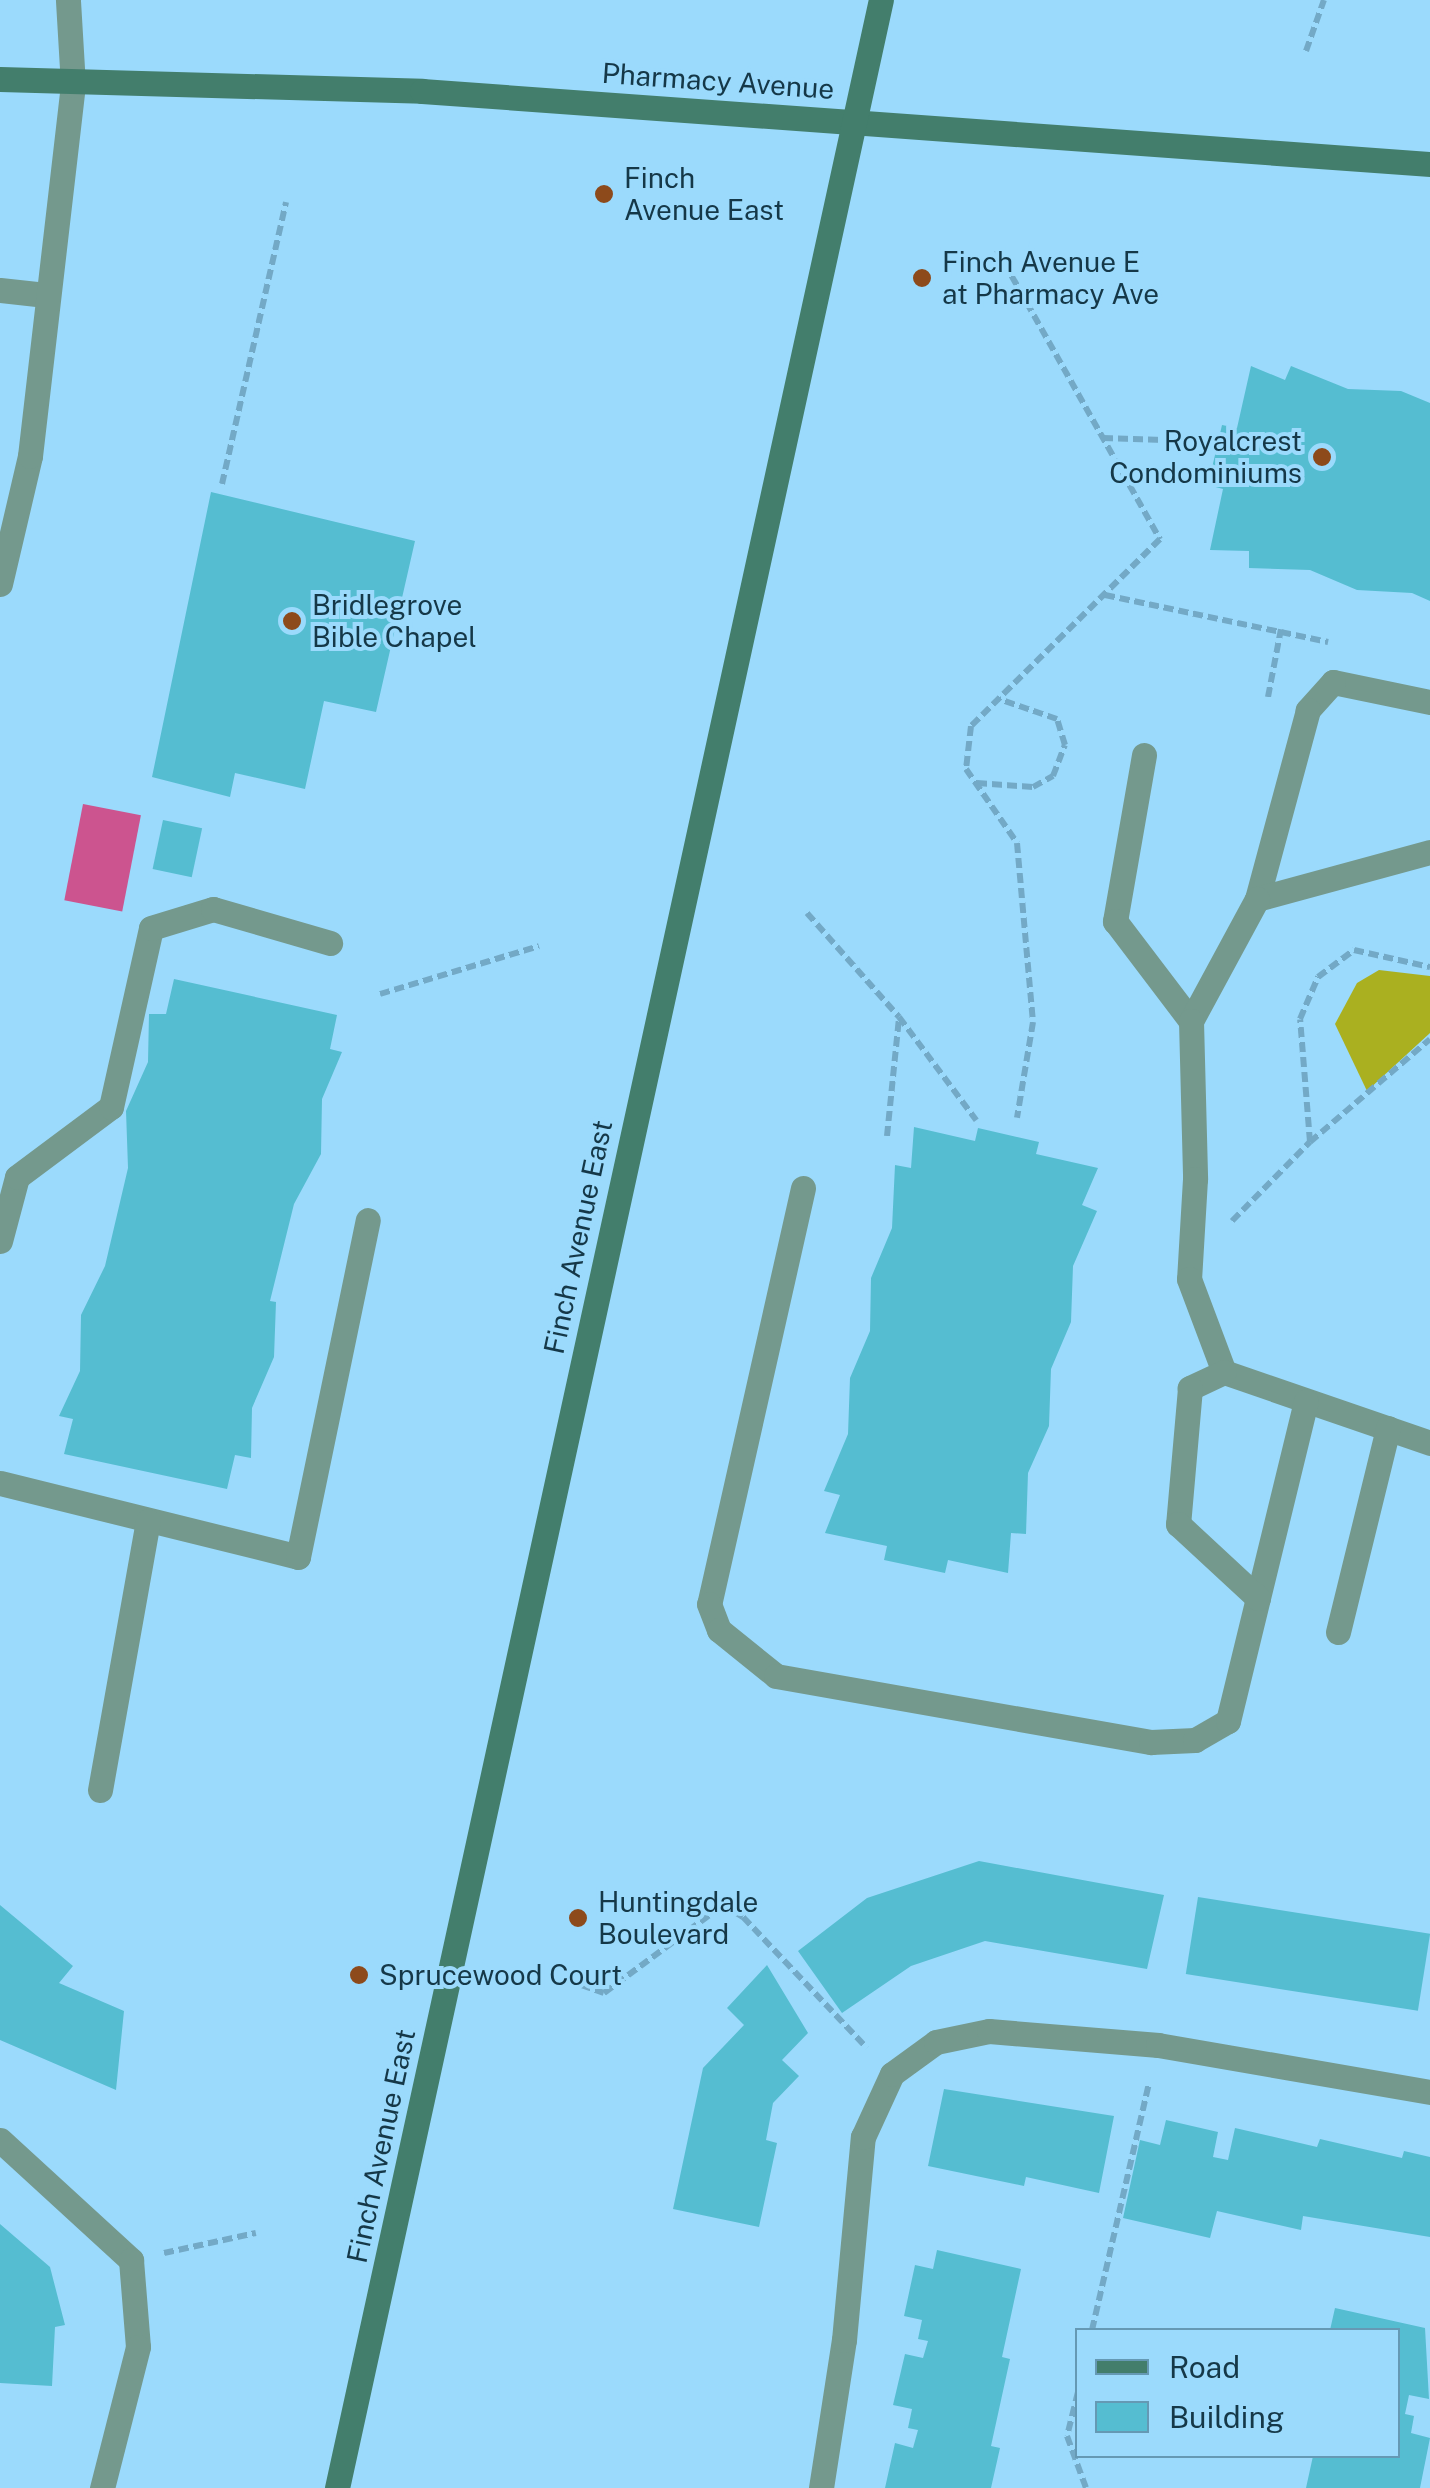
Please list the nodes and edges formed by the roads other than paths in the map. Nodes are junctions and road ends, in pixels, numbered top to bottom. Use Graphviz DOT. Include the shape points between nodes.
graph roads {
  1 [pos="68,0"];
  2 [pos="881,0"];
  3 [pos="0,79"];
  4 [pos="73,85"];
  5 [pos="856,121"];
  6 [pos="1430,164"];
  7 [pos="0,290"];
  8 [pos="46,295"];
  9 [pos="0,584"];
  10 [pos="1430,702"];
  11 [pos="1144,755"];
  12 [pos="1430,852"];
  13 [pos="1257,898"];
  14 [pos="330,943"];
  15 [pos="1191,1022"];
  16 [pos="803,1188"];
  17 [pos="368,1220"];
  18 [pos="0,1241"];
  19 [pos="1224,1372"];
  20 [pos="1306,1400"];
  21 [pos="1388,1428"];
  22 [pos="1430,1442"];
  23 [pos="0,1483"];
  24 [pos="148,1521"];
  25 [pos="1258,1598"];
  26 [pos="1338,1632"];
  27 [pos="100,1790"];
  28 [pos="1430,2092"];
  29 [pos="0,2140"];
  30 [pos="102,2488"];
  31 [pos="337,2488"];
  32 [pos="821,2488"];
  1 -- 4 [label="street"];
  2 -- 5 [label="main road, Finch Avenue East"];
  3 -- 4 [label="main road, Pharmacy Avenue"];
  4 -- 5 [label="main road, Pharmacy Avenue" via="422,91"];
  4 -- 8 [label="street"];
  5 -- 6 [label="main road, Pharmacy Avenue"];
  5 -- 31 [label="main road, Finch Avenue East"];
  7 -- 8 [label="street"];
  8 -- 9 [label="street" via="30,456"];
  10 -- 13 [label="street" via="1333,682 1308,710"];
  11 -- 15 [label="street" via="1115,922"];
  12 -- 13 [label="street"];
  13 -- 15 [label="street"];
  14 -- 18 [label="street" via="213,909 150,928 110,1107 17,1177"];
  15 -- 19 [label="street" via="1195,1179 1189,1279"];
  16 -- 25 [label="street" via="709,1604 720,1630 748,1656 776,1676 1151,1742 1195,1740 1228,1721"];
  17 -- 24 [label="street" via="298,1557"];
  19 -- 20 [label="street"];
  19 -- 25 [label="street" via="1190,1388 1178,1524"];
  20 -- 21 [label="street"];
  20 -- 25 [label="street"];
  21 -- 22 [label="street"];
  21 -- 26 [label="street"];
  23 -- 24 [label="street"];
  24 -- 27 [label="street"];
  28 -- 32 [label="street" via="1158,2045 981,2031 936,2042 892,2074 864,2137"];
  29 -- 30 [label="street" via="131,2260 138,2347"];
}
